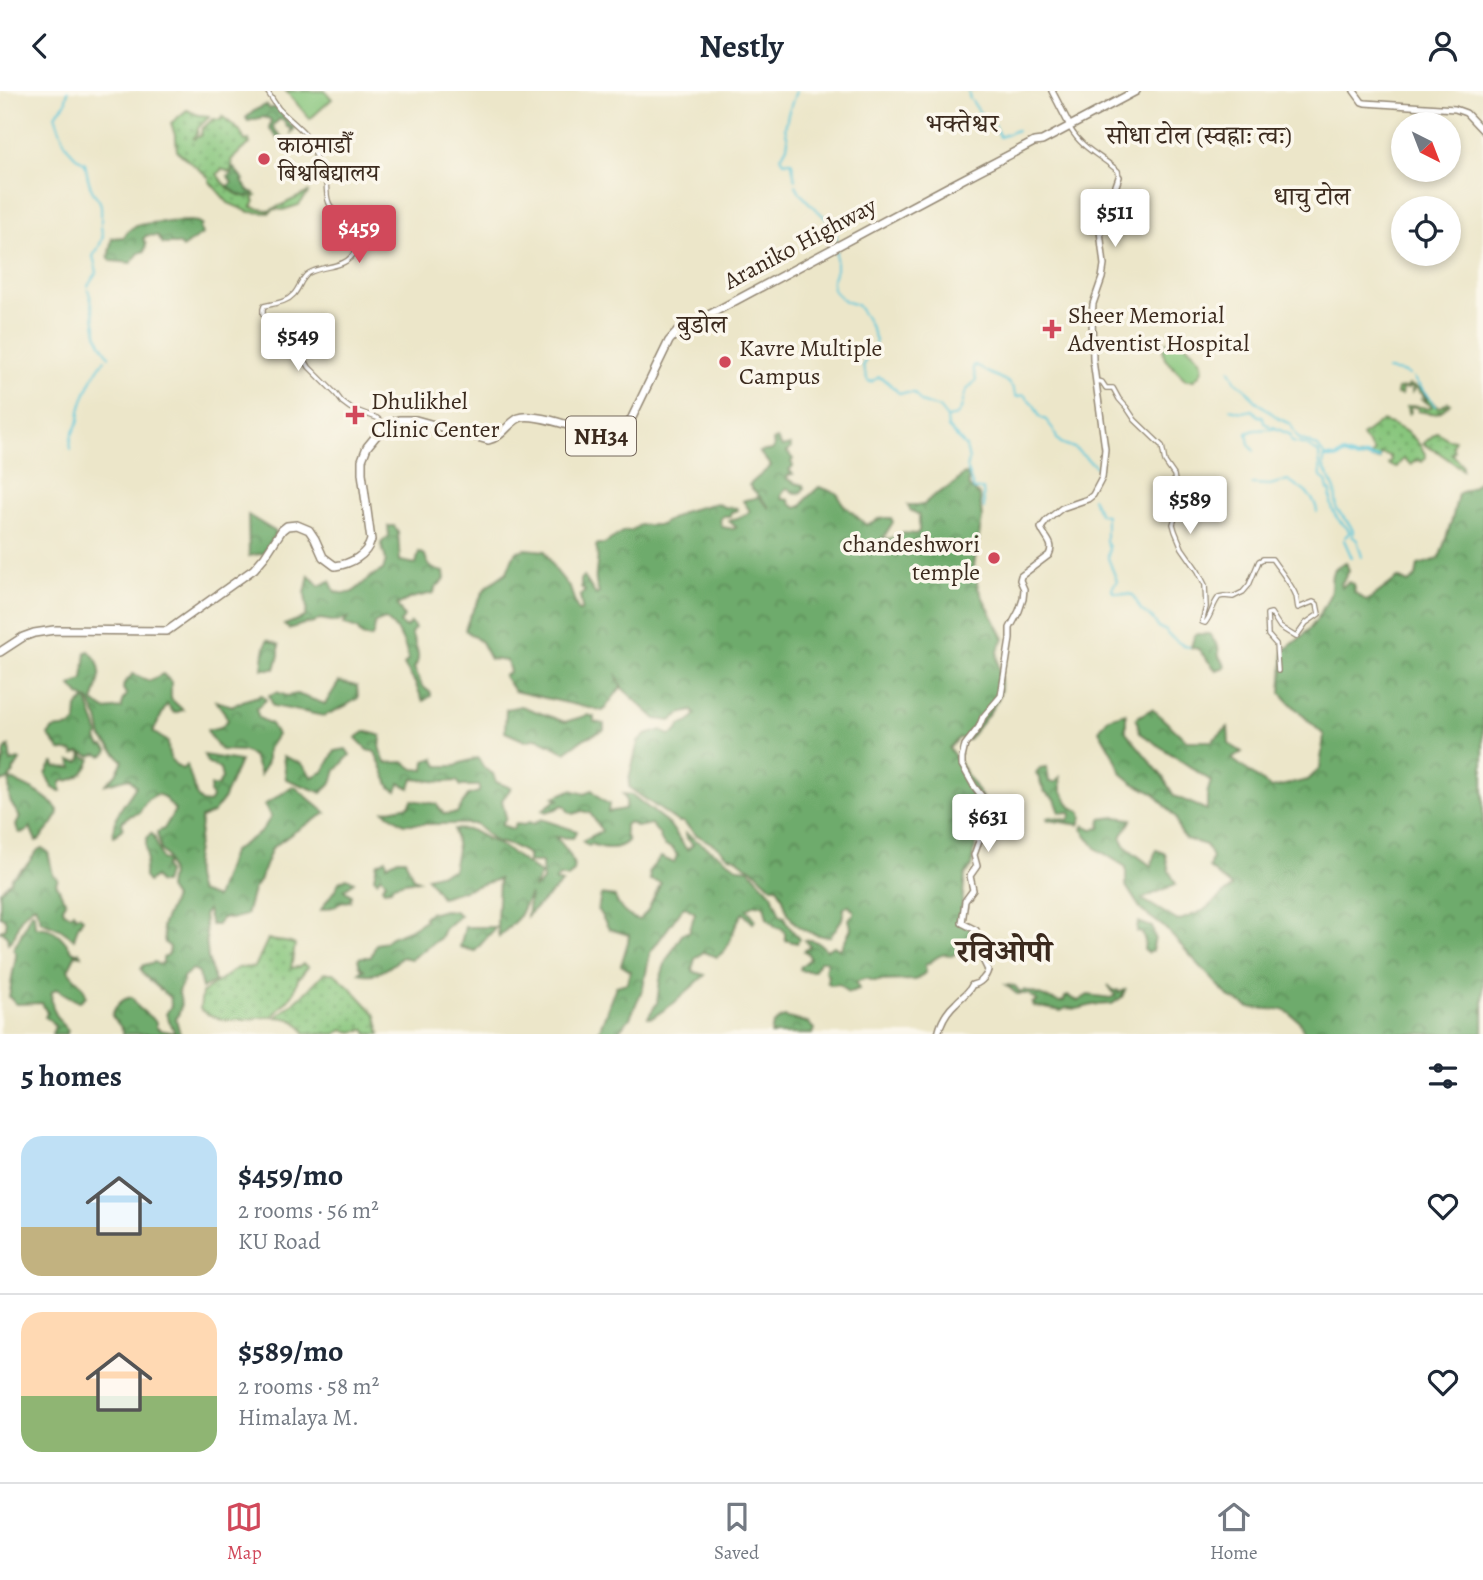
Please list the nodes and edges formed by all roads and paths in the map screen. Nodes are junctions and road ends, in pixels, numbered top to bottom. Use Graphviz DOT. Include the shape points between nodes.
graph roads {
  1 [pos="267,91"];
  2 [pos="1052,91"];
  3 [pos="1126,91"];
  4 [pos="1136,91"];
  5 [pos="1354,91"];
  6 [pos="1069,124"];
  7 [pos="1483,131"];
  8 [pos="1119,177"];
  9 [pos="1096,381"];
  10 [pos="385,425"];
  11 [pos="0,652"];
  12 [pos="1278,671"];
  13 [pos="938,1034"];
  1 -- 10 [label="street" via="311,140 332,208 360,231 355,251 342,264 306,275 293,295 264,306 263,314 275,334 291,343 346,405"];
  2 -- 6 [label="main road"];
  3 -- 6 [label="highway, Araniko Highway / NH34"];
  4 -- 6 [label="highway, Araniko Highway / NH34"];
  5 -- 7 [label="main road" via="1365,103 1455,109 1466,113"];
  6 -- 8 [label="street" via="1077,140 1118,170"];
  6 -- 10 [label="highway, Araniko Highway / NH34" via="677,331 620,436 604,437 533,416 520,418 488,440 416,420"];
  8 -- 9 [label="main road" via="1100,231 1104,265 1092,317"];
  9 -- 12 [label="street" via="1113,388 1135,420 1164,449 1179,506 1175,531 1205,585 1202,622 1209,618 1219,597 1245,590 1263,559 1272,559 1285,576 1298,608 1317,604 1318,615 1295,637 1267,614"];
  9 -- 13 [label="main road" via="1105,449 1102,478 1093,495 1062,508 1041,528 1051,550 1021,576 1023,599 1010,628 1000,698 965,745 961,761 983,798 974,855 977,866 970,876 973,890 965,901 962,923 976,930 988,970 941,1022"];
  10 -- 11 [label="highway" via="363,456 371,540 359,557 335,566 323,558 309,530 292,525 282,530 254,569 167,631 54,630 23,637"];
}
